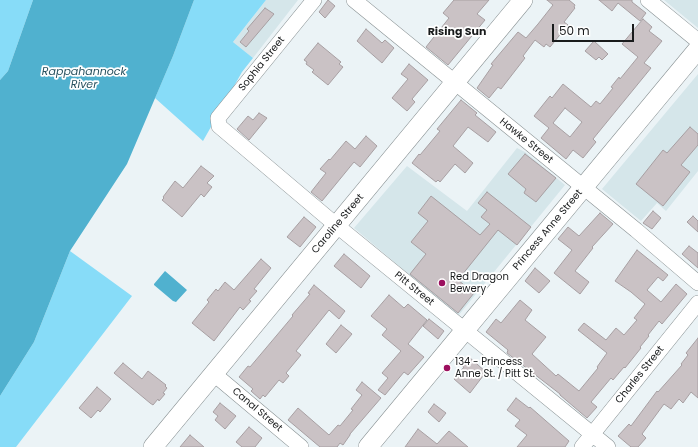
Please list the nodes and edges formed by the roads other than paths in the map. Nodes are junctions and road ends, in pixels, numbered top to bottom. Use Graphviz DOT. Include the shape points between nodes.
graph roads {
  1 [pos="314,0"];
  2 [pos="354,0"];
  3 [pos="522,0"];
  4 [pos="648,0"];
  5 [pos="698,41"];
  6 [pos="698,49"];
  7 [pos="455,82"];
  8 [pos="221,129"];
  9 [pos="583,188"];
  10 [pos="336,225"];
  11 [pos="698,283"];
  12 [pos="698,303"];
  13 [pos="465,330"];
  14 [pos="214,374"];
  15 [pos="592,434"];
  16 [pos="153,447"];
  17 [pos="301,447"];
  18 [pos="368,447"];
  19 [pos="582,447"];
  20 [pos="608,447"];
  1 -- 8 [label="street, Sophia Street" via="218,118 218,126"];
  2 -- 7 [label="street, Hawke Street"];
  3 -- 7 [label="main road, Caroline Street"];
  4 -- 5 [label="street"];
  6 -- 9 [label="main road, Princess Anne Street"];
  7 -- 9 [label="street, Hawke Street"];
  7 -- 10 [label="main road, Caroline Street"];
  8 -- 10 [label="street, Pitt Street"];
  9 -- 11 [label="street, Hawke Street"];
  9 -- 13 [label="main road, Princess Anne Street"];
  10 -- 13 [label="street, Pitt Street"];
  10 -- 14 [label="main road, Caroline Street"];
  12 -- 15 [label="street, Charles Street"];
  13 -- 15 [label="street, Pitt Street"];
  13 -- 18 [label="main road, Princess Anne Street"];
  14 -- 16 [label="main road, Caroline Street"];
  14 -- 17 [label="street, Canal Street"];
  15 -- 19 [label="street, Charles Street"];
  15 -- 20 [label="street, Pitt Street"];
}
